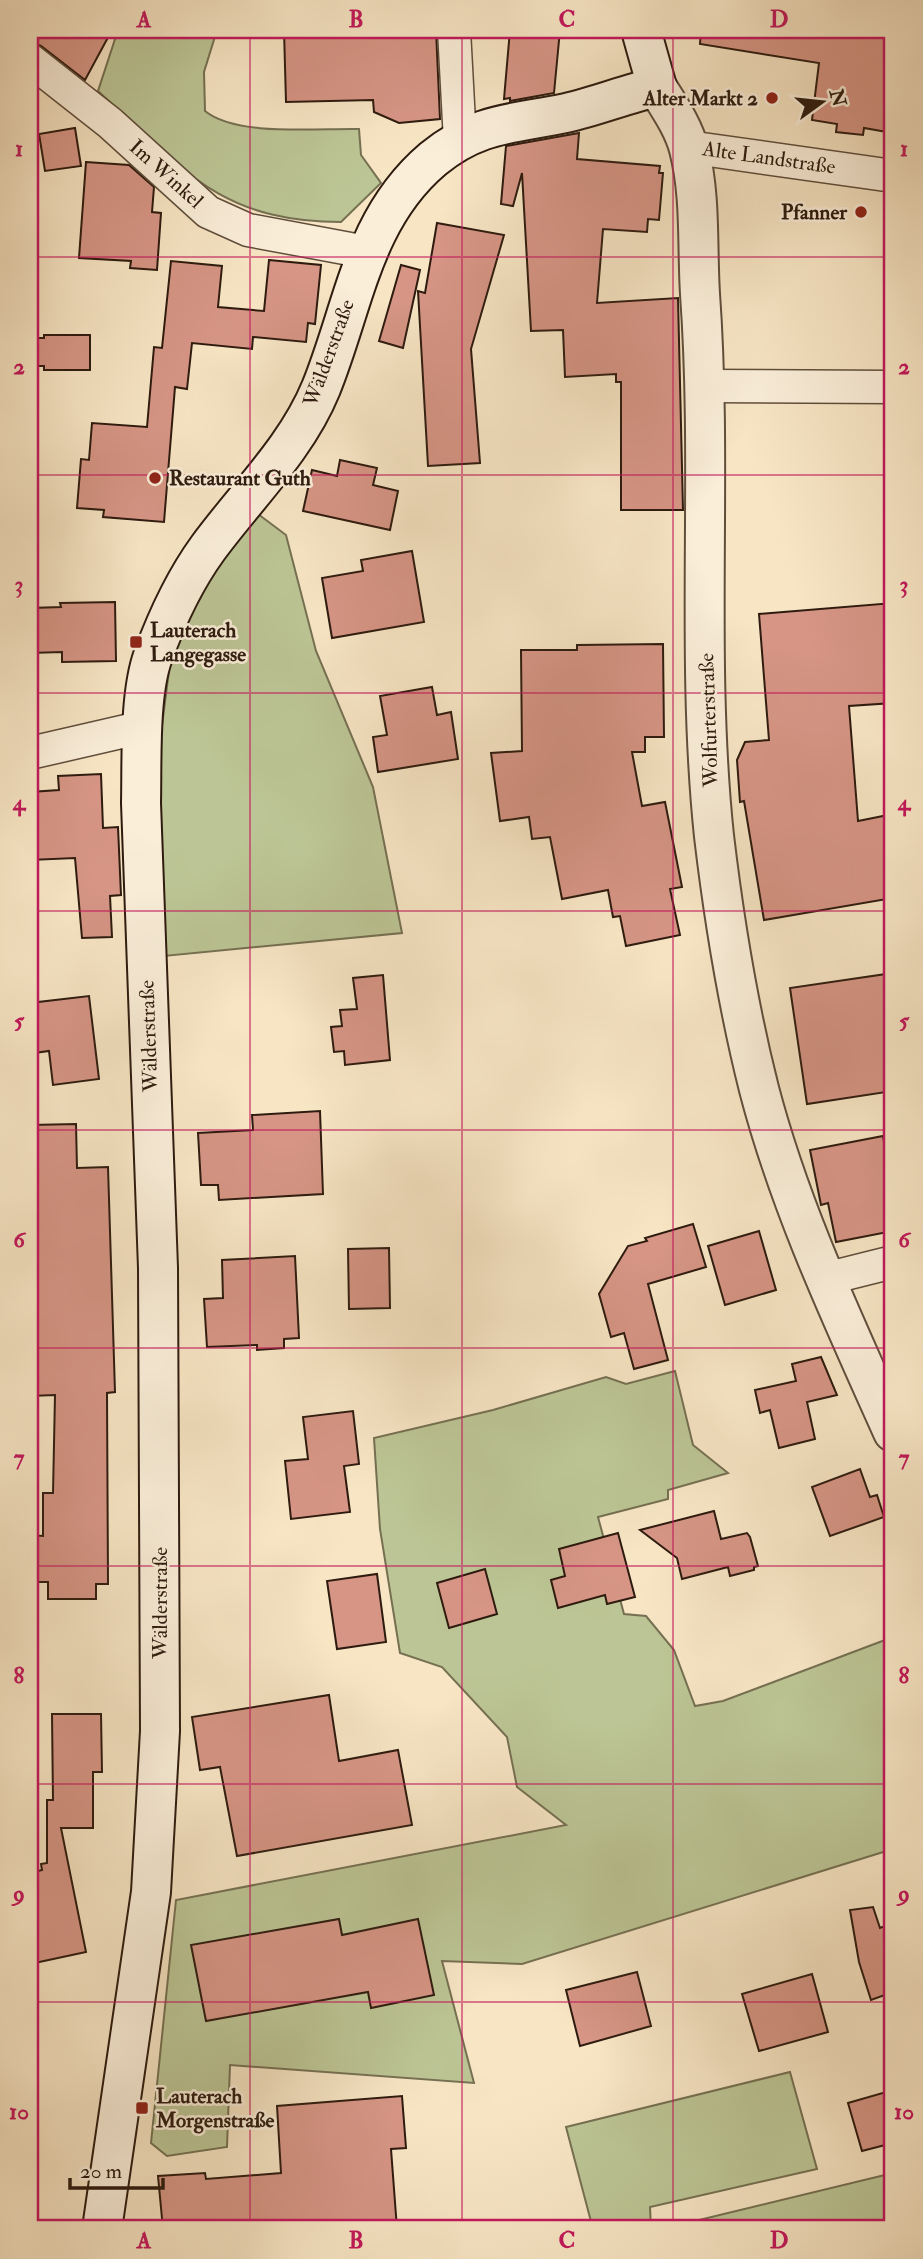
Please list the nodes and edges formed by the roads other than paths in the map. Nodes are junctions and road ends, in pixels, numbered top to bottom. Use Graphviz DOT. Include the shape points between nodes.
graph roads {
  1 [pos="454,30"];
  2 [pos="641,30"];
  3 [pos="30,60"];
  4 [pos="657,87"];
  5 [pos="460,141"];
  6 [pos="688,147"];
  7 [pos="893,176"];
  8 [pos="366,252"];
  9 [pos="705,386"];
  10 [pos="893,387"];
  11 [pos="143,727"];
  12 [pos="30,753"];
  13 [pos="893,1262"];
  14 [pos="825,1279"];
  15 [pos="893,1432"];
  16 [pos="103,2229"];
  1 -- 5 [label="street"];
  2 -- 4 [label="main road, Alte Landstraße"];
  3 -- 8 [label="street, Im Winkel" via="110,123 208,212 247,230"];
  4 -- 5 [label="main road, Wälderstraße" via="565,113 506,122"];
  4 -- 6 [label="main road, Alte Landstraße"];
  5 -- 8 [label="main road, Wälderstraße" via="413,177 383,218"];
  6 -- 7 [label="street, Alte Landstraße"];
  6 -- 9 [label="main road, Wolfurterstraße" via="696,189"];
  8 -- 11 [label="main road, Wälderstraße" via="321,388 303,423 177,597 152,659"];
  9 -- 10 [label="street"];
  9 -- 14 [label="main road, Wolfurterstraße" via="707,737 716,849 729,942 760,1089"];
  11 -- 12 [label="street"];
  11 -- 16 [label="main road, Wälderstraße" via="141,803 158,1268 160,1731 151,1892"];
  13 -- 14 [label="street"];
  14 -- 15 [label="main road, Wolfurterstraße"];
}
